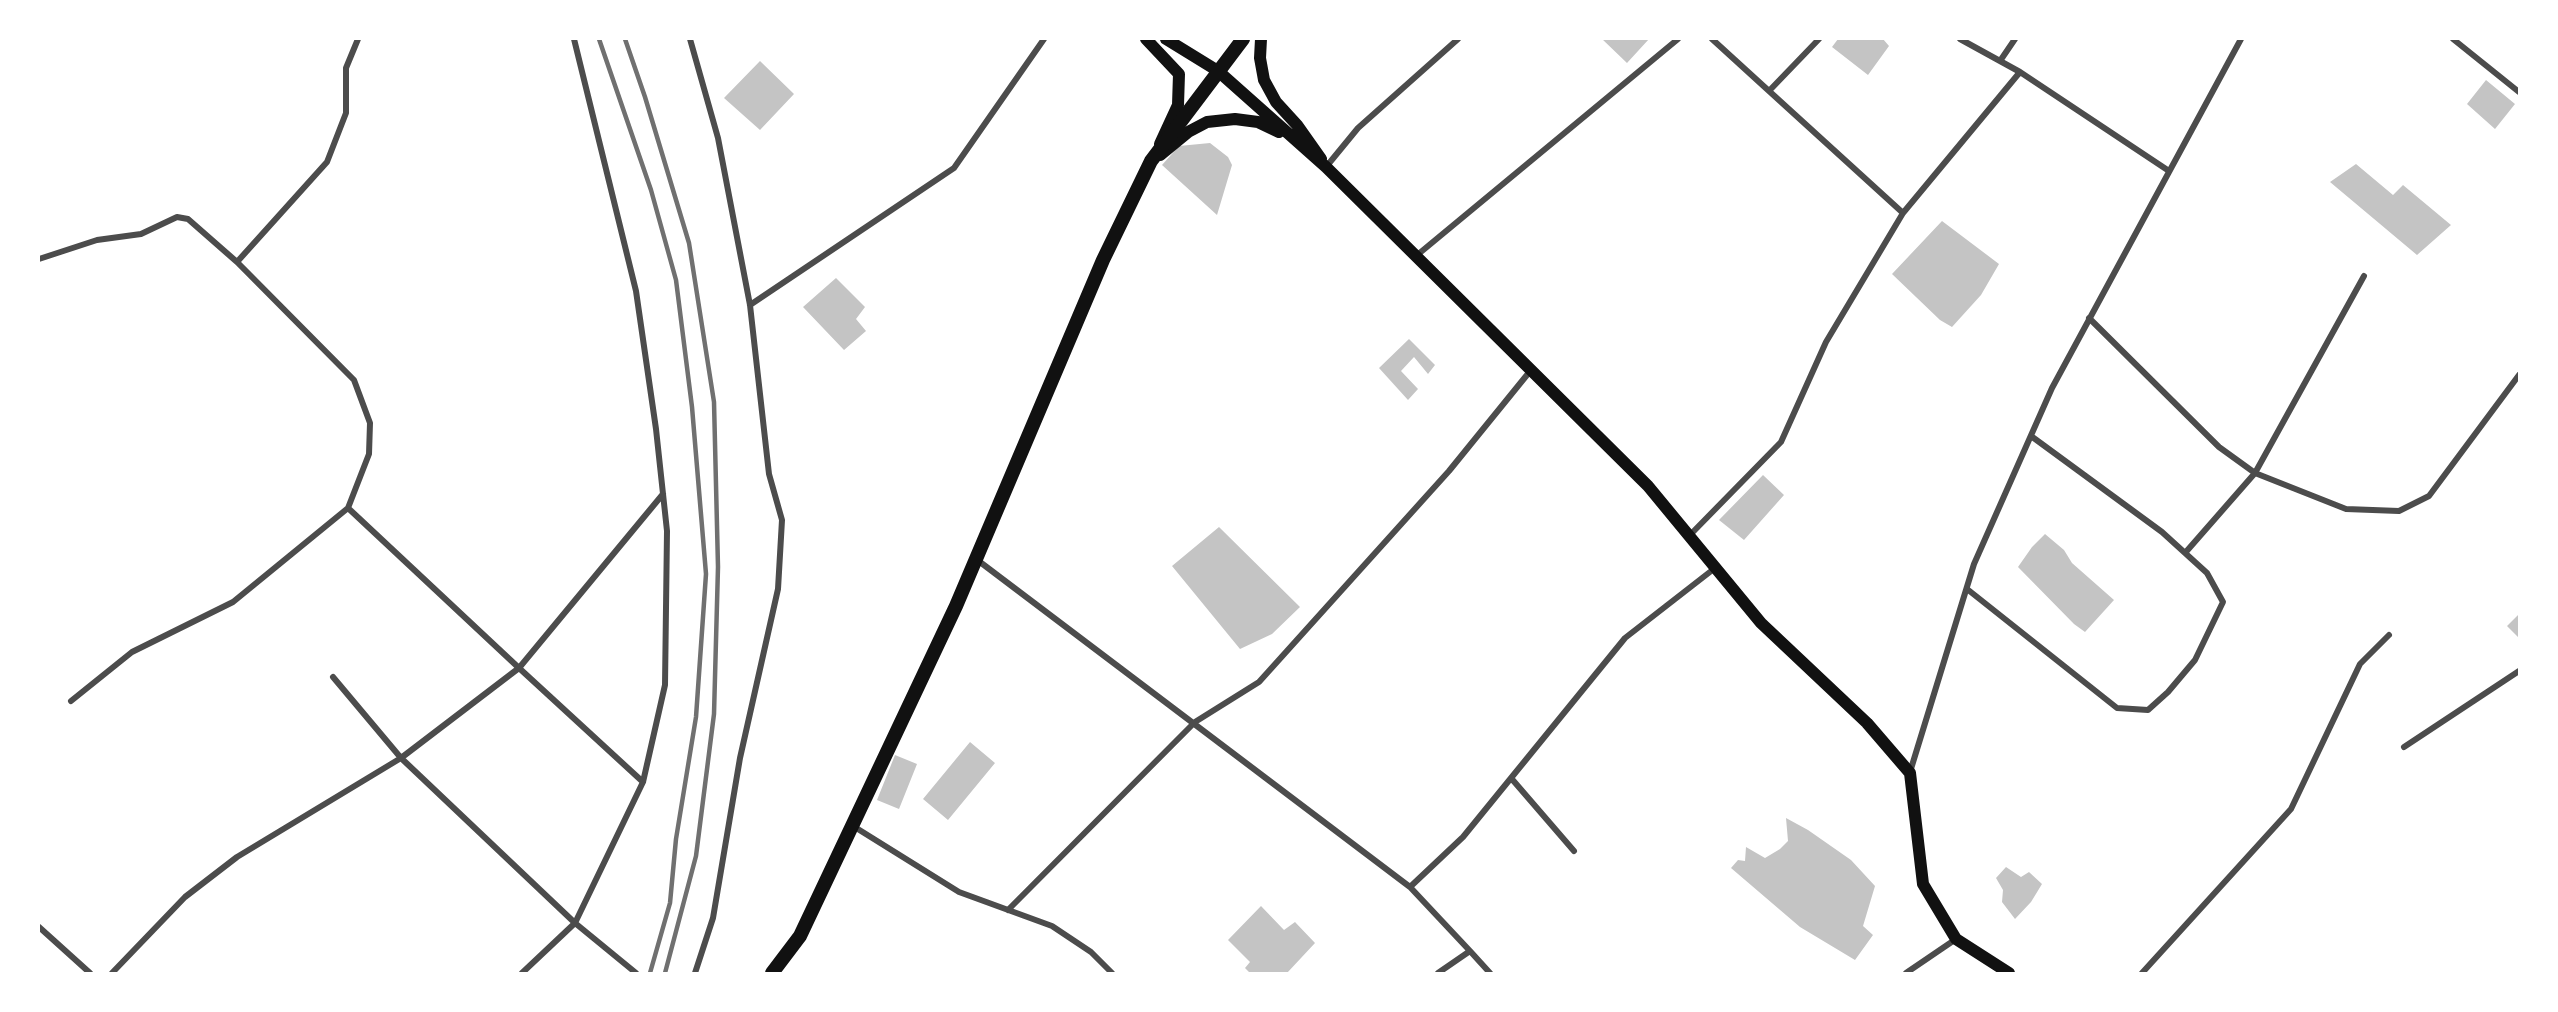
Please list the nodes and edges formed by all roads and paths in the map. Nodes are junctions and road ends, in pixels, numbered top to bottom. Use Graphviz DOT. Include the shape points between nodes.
graph roads {
  1 [pos="358,39"];
  2 [pos="574,39"];
  3 [pos="690,39"];
  4 [pos="1044,39"];
  5 [pos="1146,39"];
  6 [pos="1166,39"];
  7 [pos="1243,39"];
  8 [pos="1261,39"];
  9 [pos="1458,39"];
  10 [pos="1678,39"];
  11 [pos="1712,39"];
  12 [pos="1819,39"];
  13 [pos="1960,39"];
  14 [pos="2015,39"];
  15 [pos="2241,39"];
  16 [pos="2453,39"];
  17 [pos="2000,61"];
  18 [pos="1218,71"];
  19 [pos="2020,72"];
  20 [pos="1769,91"];
  21 [pos="2519,92"];
  22 [pos="1298,144"];
  23 [pos="1151,161"];
  24 [pos="1326,167"];
  25 [pos="2169,171"];
  26 [pos="1903,213"];
  27 [pos="1416,256"];
  28 [pos="39,259"];
  29 [pos="237,262"];
  30 [pos="2364,276"];
  31 [pos="750,305"];
  32 [pos="2089,318"];
  33 [pos="1530,370"];
  34 [pos="2519,375"];
  35 [pos="2516,386"];
  36 [pos="2031,436"];
  37 [pos="2256,473"];
  38 [pos="663,494"];
  39 [pos="348,508"];
  40 [pos="1689,536"];
  41 [pos="2185,553"];
  42 [pos="976,559"];
  43 [pos="1716,568"];
  44 [pos="1966,589"];
  45 [pos="2389,635"];
  46 [pos="519,668"];
  47 [pos="2519,671"];
  48 [pos="333,677"];
  49 [pos="71,701"];
  50 [pos="1195,722"];
  51 [pos="2404,747"];
  52 [pos="401,758"];
  53 [pos="1910,772"];
  54 [pos="1511,778"];
  55 [pos="643,782"];
  56 [pos="852,826"];
  57 [pos="1574,851"];
  58 [pos="1410,886"];
  59 [pos="1008,910"];
  60 [pos="575,923"];
  61 [pos="39,927"];
  62 [pos="1956,939"];
  63 [pos="1470,951"];
  64 [pos="90,973"];
  65 [pos="112,973"];
  66 [pos="522,973"];
  67 [pos="636,973"];
  68 [pos="695,973"];
  69 [pos="772,973"];
  70 [pos="1112,973"];
  71 [pos="1438,973"];
  72 [pos="1491,973"];
  73 [pos="1906,973"];
  74 [pos="2008,973"];
  75 [pos="2142,973"];
  1 -- 29 [label="street" via="346,68 346,113 327,162"];
  2 -- 38 [label="street" via="636,291"];
  3 -- 31 [label="street" via="718,138"];
  4 -- 31 [label="street" via="954,168"];
  5 -- 23 [label="main road" via="1179,74 1178,105"];
  6 -- 18 [label="main road"];
  7 -- 18 [label="main road"];
  8 -- 24 [label="main road" via="1264,81"];
  9 -- 24 [label="street" via="1358,128"];
  10 -- 27 [label="street"];
  11 -- 20 [label="street"];
  12 -- 20 [label="street"];
  13 -- 17 [label="street"];
  14 -- 17 [label="street"];
  15 -- 25 [label="street"];
  16 -- 21 [label="street"];
  17 -- 19 [label="street"];
  18 -- 22 [label="main road"];
  18 -- 23 [label="main road"];
  19 -- 25 [label="street"];
  19 -- 26 [label="street"];
  20 -- 26 [label="street"];
  22 -- 23 [label="main road" via="1258,122 1207,122"];
  22 -- 24 [label="main road"];
  23 -- 42 [label="main road" via="1103,260"];
  24 -- 27 [label="main road"];
  25 -- 32 [label="street"];
  26 -- 40 [label="street" via="1826,342 1781,442"];
  27 -- 33 [label="main road"];
  28 -- 29 [label="street" via="97,240 141,234 177,217 188,219"];
  29 -- 39 [label="street" via="354,380 370,423 369,454"];
  30 -- 37 [label="street"];
  31 -- 68 [label="street" via="769,474 782,520 778,589 741,758 714,918"];
  32 -- 36 [label="street"];
  32 -- 37 [label="street" via="2219,447"];
  33 -- 40 [label="main road" via="1648,486"];
  33 -- 50 [label="street" via="1449,471 1259,682"];
  34 -- 35 [label="street"];
  35 -- 37 [label="street" via="2429,496 2400,511 2346,509"];
  36 -- 41 [label="street"];
  36 -- 44 [label="street"];
  37 -- 41 [label="street"];
  38 -- 46 [label="street"];
  38 -- 55 [label="street" via="667,531 665,685"];
  39 -- 46 [label="street"];
  39 -- 49 [label="street" via="233,602 132,652"];
  40 -- 43 [label="main road"];
  41 -- 44 [label="street" via="2207,573 2223,602 2195,660 2148,710 2117,708"];
  42 -- 50 [label="street"];
  42 -- 56 [label="main road"];
  43 -- 53 [label="main road" via="1761,622 1867,723"];
  43 -- 54 [label="street" via="1625,638"];
  44 -- 53 [label="street"];
  45 -- 75 [label="street" via="2360,664 2291,809"];
  46 -- 52 [label="street"];
  46 -- 55 [label="street"];
  47 -- 51 [label="street"];
  48 -- 52 [label="street"];
  50 -- 58 [label="street"];
  50 -- 59 [label="street"];
  52 -- 60 [label="street"];
  52 -- 65 [label="street" via="237,857 185,897"];
  53 -- 62 [label="main road" via="1923,884"];
  54 -- 57 [label="street"];
  54 -- 58 [label="street" via="1463,837"];
  55 -- 60 [label="street"];
  56 -- 59 [label="street" via="959,892"];
  56 -- 69 [label="main road" via="800,936"];
  58 -- 63 [label="street"];
  59 -- 70 [label="street" via="1052,926 1091,952"];
  60 -- 66 [label="street"];
  60 -- 67 [label="street"];
  61 -- 64 [label="street"];
  62 -- 73 [label="street"];
  62 -- 74 [label="main road"];
  63 -- 71 [label="street"];
  63 -- 72 [label="street"];
}
